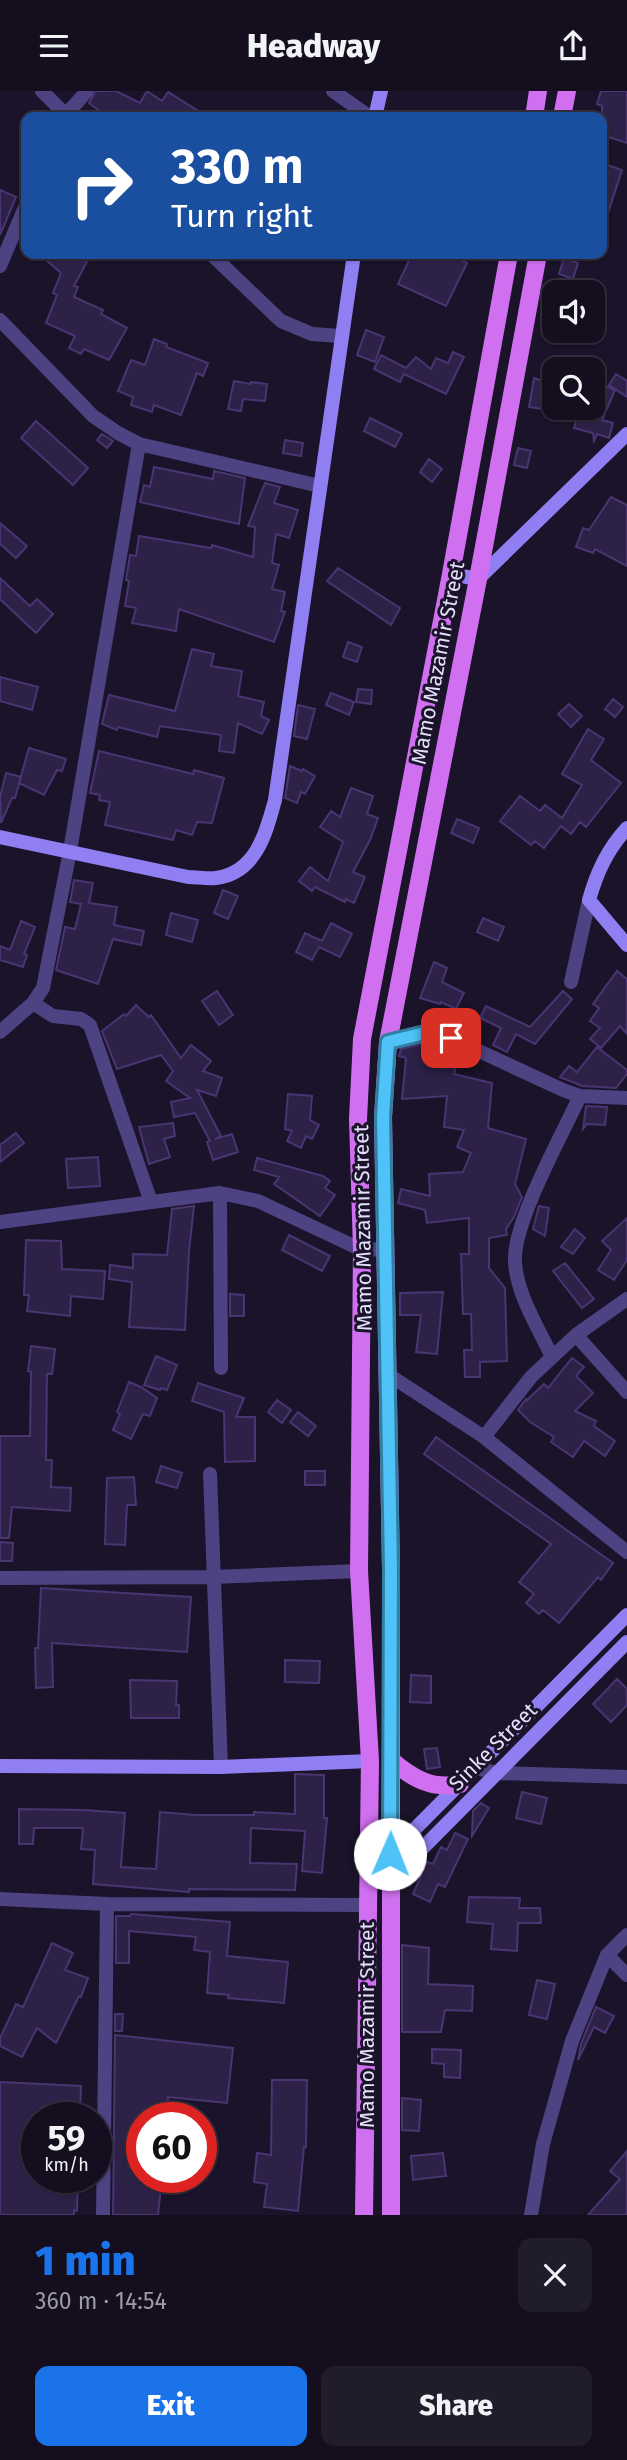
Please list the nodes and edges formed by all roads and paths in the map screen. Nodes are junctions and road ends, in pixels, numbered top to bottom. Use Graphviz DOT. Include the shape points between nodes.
graph roads {
  1 [pos="42,91"];
  2 [pos="87,91"];
  3 [pos="333,91"];
  4 [pos="381,91"];
  5 [pos="538,91"];
  6 [pos="567,91"];
  7 [pos="62,112"];
  8 [pos="69,112"];
  9 [pos="365,112"];
  10 [pos="375,112"];
  11 [pos="535,112"];
  12 [pos="563,112"];
  13 [pos="21,217"];
  14 [pos="216,259"];
  15 [pos="353,259"];
  16 [pos="508,259"];
  17 [pos="537,259"];
  18 [pos="0,266"];
  19 [pos="0,320"];
  20 [pos="341,336"];
  21 [pos="627,434"];
  22 [pos="139,444"];
  23 [pos="320,486"];
  24 [pos="451,574"];
  25 [pos="478,579"];
  26 [pos="627,828"];
  27 [pos="0,837"];
  28 [pos="69,851"];
  29 [pos="589,900"];
  30 [pos="627,945"];
  31 [pos="571,982"];
  32 [pos="33,1003"];
  33 [pos="0,1032"];
  34 [pos="388,1042"];
  35 [pos="580,1096"];
  36 [pos="627,1098"];
  37 [pos="220,1193"];
  38 [pos="150,1202"];
  39 [pos="0,1222"];
  40 [pos="386,1249"];
  41 [pos="362,1250"];
  42 [pos="627,1299"];
  43 [pos="576,1335"];
  44 [pos="552,1357"];
  45 [pos="221,1368"];
  46 [pos="389,1375"];
  47 [pos="627,1392"];
  48 [pos="484,1437"];
  49 [pos="211,1474"];
  50 [pos="627,1552"];
  51 [pos="359,1571"];
  52 [pos="214,1577"];
  53 [pos="0,1578"];
  54 [pos="627,1615"];
  55 [pos="627,1642"];
  56 [pos="391,1760"];
  57 [pos="370,1761"];
  58 [pos="0,1766"];
  59 [pos="221,1767"];
  60 [pos="476,1768"];
  61 [pos="497,1773"];
  62 [pos="627,1777"];
  63 [pos="460,1784"];
  64 [pos="390,1854"];
  65 [pos="368,1856"];
  66 [pos="390,1881"];
  67 [pos="368,1883"];
  68 [pos="0,1899"];
  69 [pos="107,1903"];
  70 [pos="367,1905"];
  71 [pos="627,1935"];
  72 [pos="607,1955"];
  73 [pos="627,1975"];
  74 [pos="103,2215"];
  75 [pos="364,2215"];
  76 [pos="391,2215"];
  77 [pos="531,2215"];
  1 -- 7 [label="street"];
  2 -- 8 [label="street"];
  3 -- 9 [label="street"];
  4 -- 10 [label="street"];
  5 -- 11 [label="main road"];
  6 -- 12 [label="main road"];
  13 -- 18 [label="street"];
  14 -- 20 [label="street" via="281,321 312,334"];
  15 -- 20 [label="street"];
  16 -- 24 [label="main road, Mamo Mazamir Street"];
  17 -- 25 [label="main road, Mamo Mazamir Street"];
  19 -- 22 [label="street" via="93,416"];
  20 -- 23 [label="street"];
  21 -- 25 [label="street"];
  22 -- 23 [label="street"];
  22 -- 28 [label="street"];
  23 -- 28 [label="street" via="275,800 264,841 244,867 218,878 188,877"];
  24 -- 25 [label="street"];
  24 -- 41 [label="main road, Mamo Mazamir Street" via="362,1039 358,1119"];
  25 -- 34 [label="main road, Mamo Mazamir Street"];
  26 -- 29 [label="street" via="596,874"];
  27 -- 28 [label="street"];
  28 -- 32 [label="street" via="43,988"];
  29 -- 30 [label="street"];
  29 -- 31 [label="street"];
  32 -- 33 [label="street"];
  32 -- 38 [label="street" via="53,1016 81,1019 90,1025"];
  34 -- 35 [label="street" via="425,1033 451,1038"];
  34 -- 40 [label="main road, Mamo Mazamir Street" via="383,1117"];
  35 -- 36 [label="street"];
  35 -- 44 [label="street" via="516,1243 520,1289"];
  37 -- 38 [label="street"];
  37 -- 41 [label="street" via="258,1201"];
  37 -- 45 [label="street"];
  38 -- 39 [label="street"];
  40 -- 41 [label="street"];
  40 -- 46 [label="main road, Mamo Mazamir Street"];
  41 -- 51 [label="main road, Mamo Mazamir Street"];
  42 -- 43 [label="street"];
  43 -- 44 [label="street"];
  43 -- 47 [label="street"];
  44 -- 48 [label="street"];
  46 -- 48 [label="street"];
  46 -- 56 [label="main road, Mamo Mazamir Street"];
  48 -- 50 [label="street"];
  49 -- 52 [label="street"];
  51 -- 52 [label="street"];
  51 -- 57 [label="main road, Mamo Mazamir Street"];
  52 -- 53 [label="street"];
  52 -- 59 [label="street"];
  54 -- 60 [label="street, Sinke Street"];
  55 -- 61 [label="street, Sinke Street"];
  56 -- 63 [label="main road" via="429,1784"];
  56 -- 64 [label="main road, Mamo Mazamir Street"];
  57 -- 59 [label="street"];
  57 -- 65 [label="main road, Mamo Mazamir Street"];
  58 -- 59 [label="street"];
  60 -- 61 [label="street"];
  60 -- 63 [label="street, Sinke Street"];
  61 -- 62 [label="street"];
  61 -- 66 [label="street, Sinke Street"];
  63 -- 64 [label="street, Sinke Street"];
  64 -- 65 [label="street"];
  64 -- 66 [label="main road, Mamo Mazamir Street"];
  65 -- 67 [label="main road, Mamo Mazamir Street"];
  66 -- 67 [label="street"];
  66 -- 76 [label="main road, Mamo Mazamir Street"];
  67 -- 70 [label="main road, Mamo Mazamir Street"];
  68 -- 69 [label="street"];
  69 -- 70 [label="street"];
  69 -- 74 [label="street"];
  70 -- 75 [label="main road, Mamo Mazamir Street"];
  71 -- 72 [label="street"];
  72 -- 73 [label="street"];
  72 -- 77 [label="street" via="572,2041 543,2144"];
}
